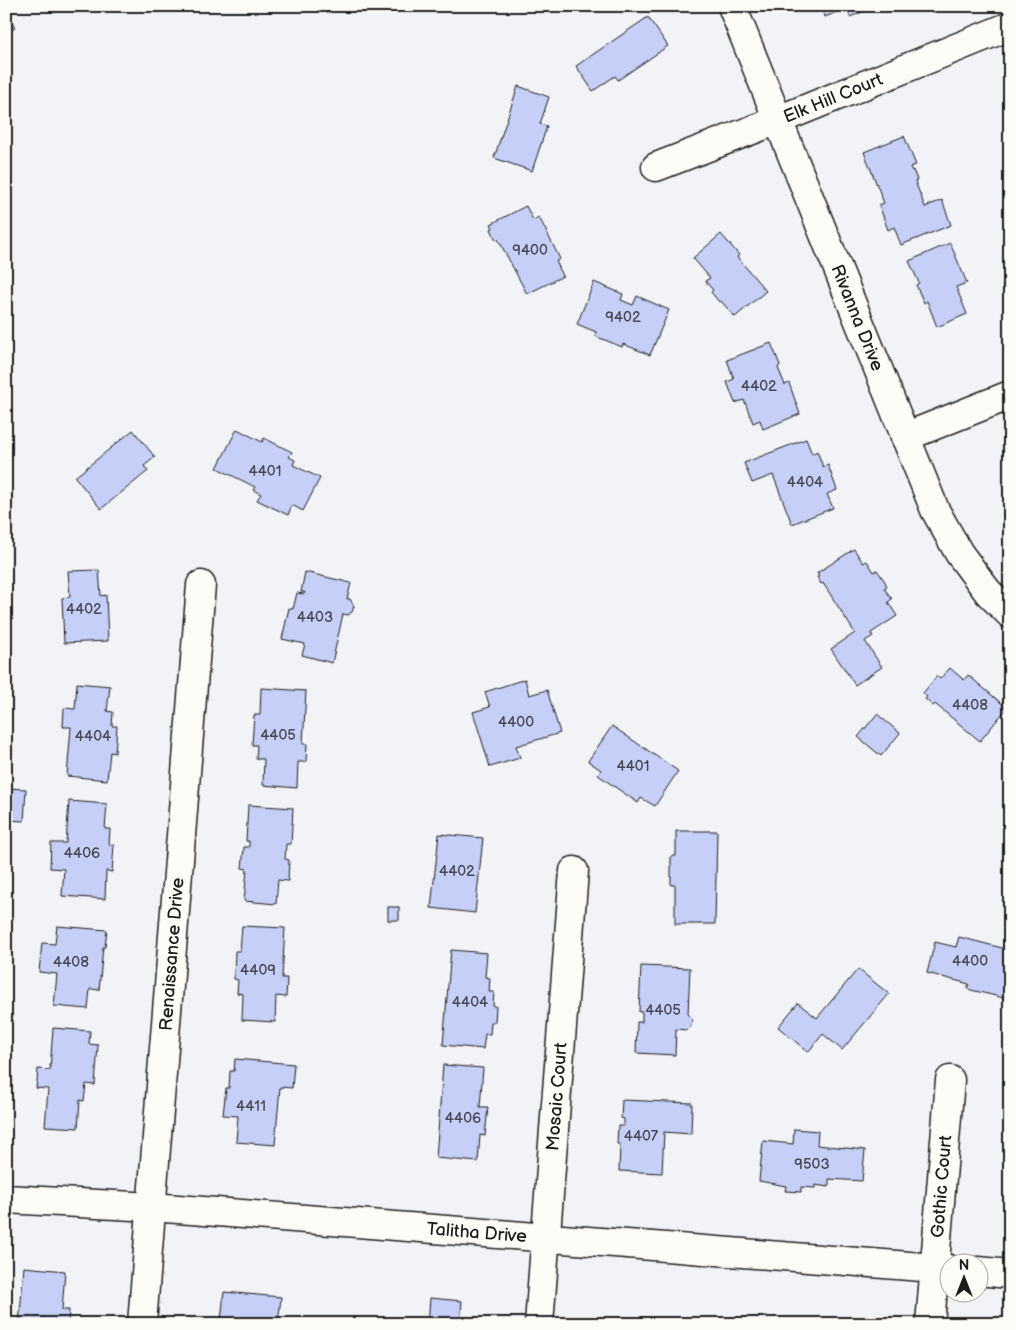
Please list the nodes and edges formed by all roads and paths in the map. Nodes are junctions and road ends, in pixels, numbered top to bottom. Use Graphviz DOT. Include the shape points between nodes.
graph roads {
  1 [pos="732,6"];
  2 [pos="1010,26"];
  3 [pos="778,120"];
  4 [pos="656,167"];
  5 [pos="1010,395"];
  6 [pos="905,437"];
  7 [pos="201,585"];
  8 [pos="1010,614"];
  9 [pos="574,872"];
  10 [pos="950,1080"];
  11 [pos="6,1199"];
  12 [pos="152,1207"];
  13 [pos="545,1238"];
  14 [pos="942,1252"];
  15 [pos="938,1268"];
  16 [pos="988,1272"];
  17 [pos="1010,1274"];
  18 [pos="938,1283"];
  19 [pos="142,1324"];
  20 [pos="539,1324"];
  21 [pos="930,1324"];
  1 -- 3 [label="street, Rivanna Drive"];
  2 -- 3 [label="street, Elk Hill Court"];
  3 -- 4 [label="street, Elk Hill Court"];
  3 -- 6 [label="street, Rivanna Drive"];
  5 -- 6 [label="street"];
  6 -- 8 [label="street, Rivanna Drive" via="935,510 959,553 988,592"];
  7 -- 12 [label="street, Renaissance Drive"];
  9 -- 13 [label="street, Mosaic Court"];
  10 -- 14 [label="street, Gothic Court"];
  11 -- 12 [label="street, Talitha Drive"];
  12 -- 13 [label="street, Talitha Drive"];
  12 -- 19 [label="street, Renaissance Drive"];
  13 -- 15 [label="street, Talitha Drive"];
  13 -- 20 [label="street, Mosaic Court"];
  16 -- 17 [label="street"];
  18 -- 21 [label="street, Gothic Court"];
}
